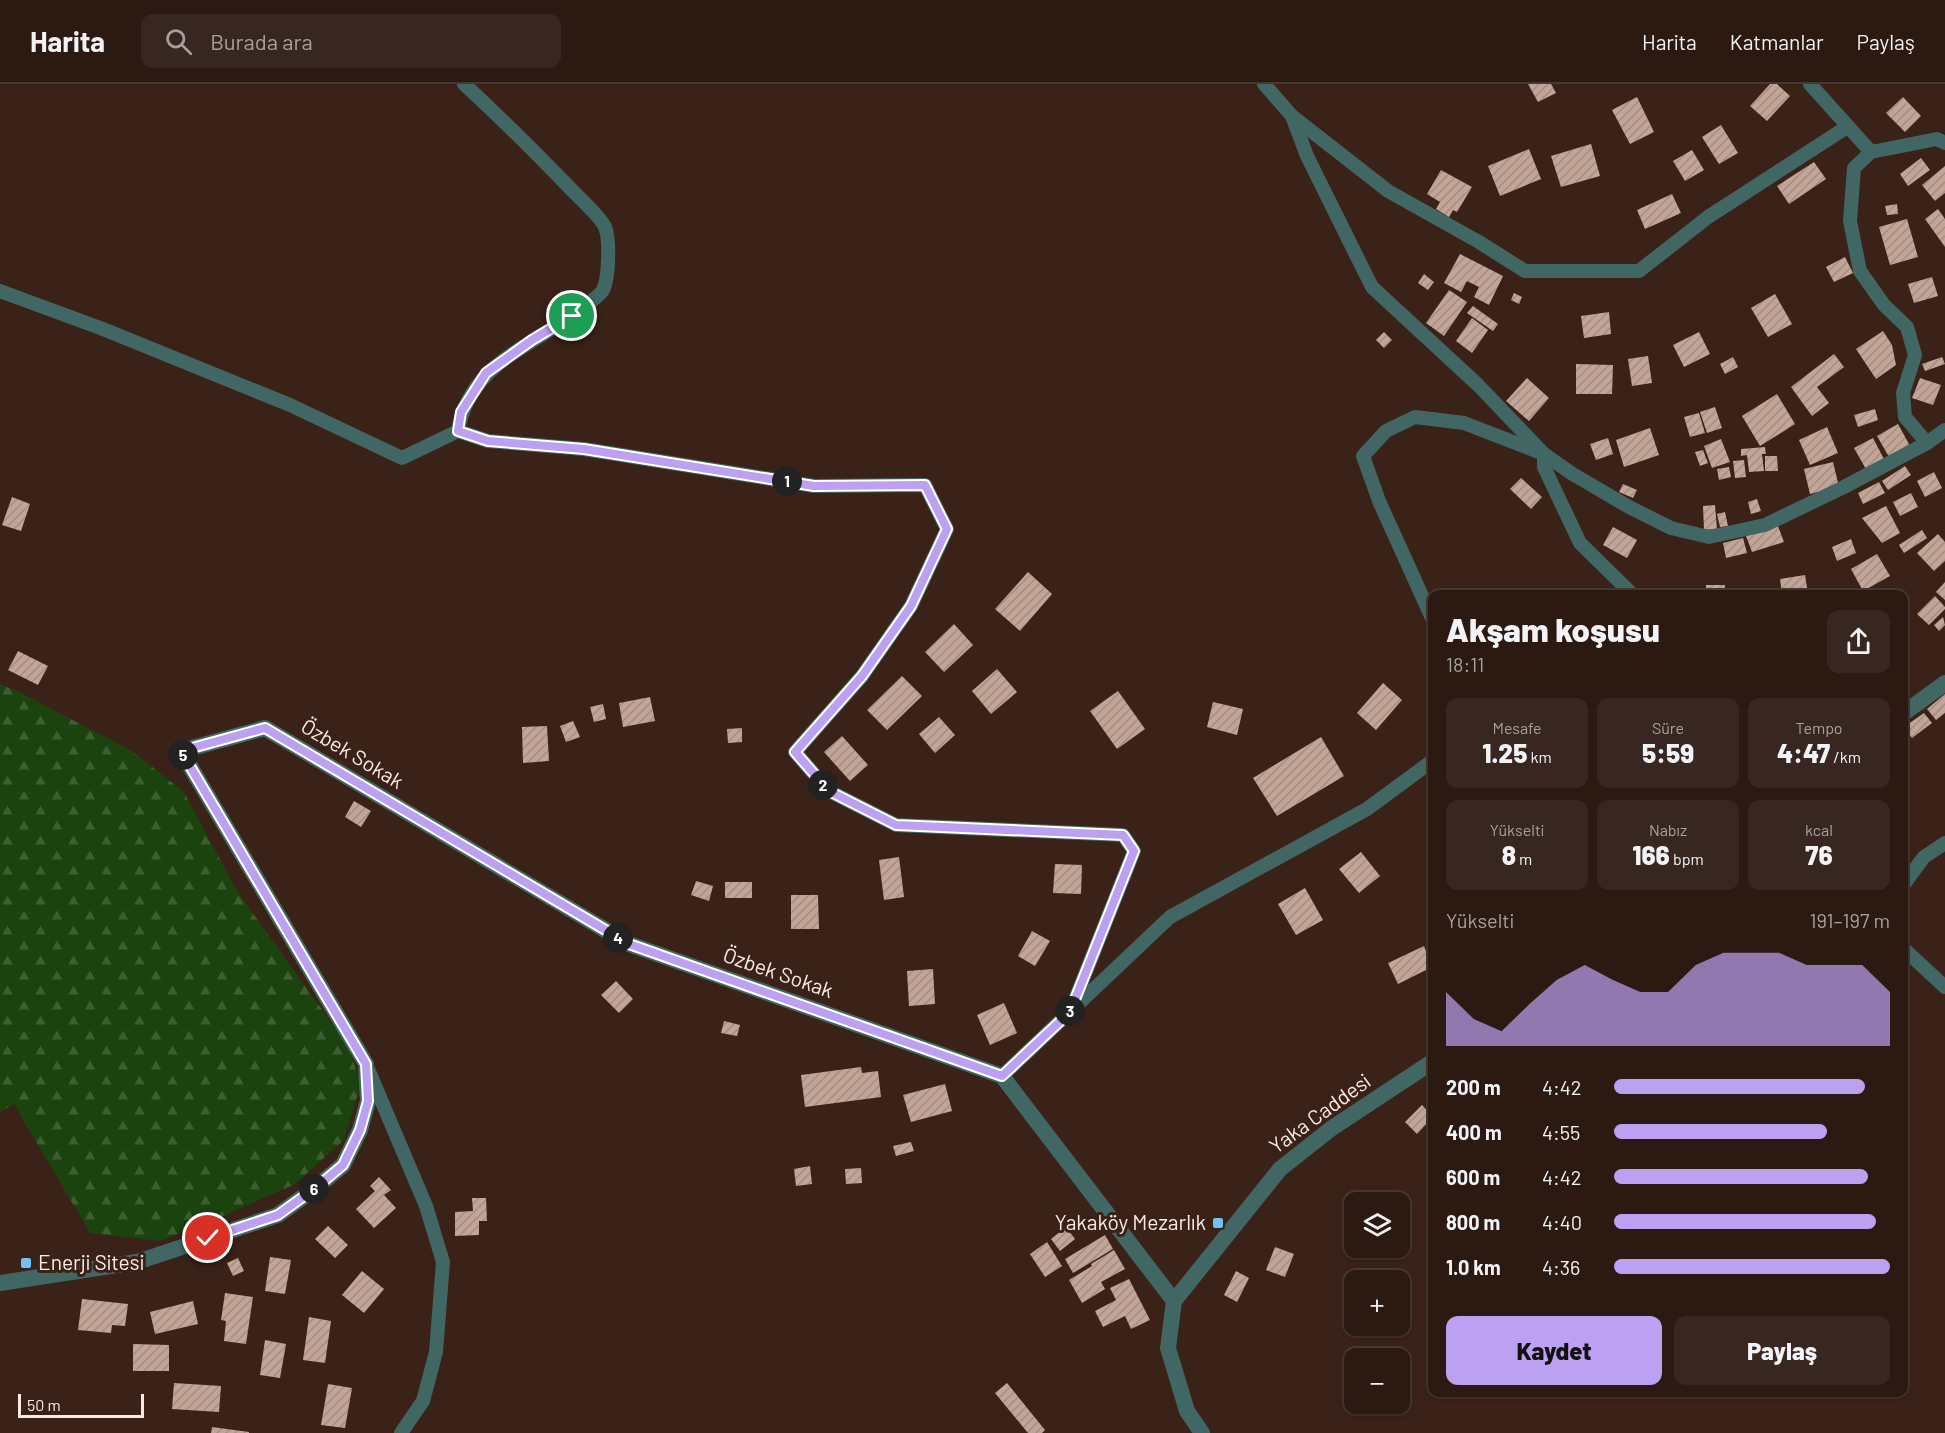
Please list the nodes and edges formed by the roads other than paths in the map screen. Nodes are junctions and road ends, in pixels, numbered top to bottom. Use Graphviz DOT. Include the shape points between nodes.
graph roads {
  1 [pos="464,84"];
  2 [pos="1264,84"];
  3 [pos="1810,84"];
  4 [pos="1292,116"];
  5 [pos="1847,127"];
  6 [pos="1945,143"];
  7 [pos="1871,152"];
  8 [pos="0,291"];
  9 [pos="1945,430"];
  10 [pos="458,431"];
  11 [pos="1927,443"];
  12 [pos="1544,454"];
  13 [pos="1628,590"];
  14 [pos="1428,609"];
  15 [pos="1945,683"];
  16 [pos="1908,710"];
  17 [pos="1428,764"];
  18 [pos="1945,843"];
  19 [pos="1908,879"];
  20 [pos="1908,953"];
  21 [pos="1945,987"];
  22 [pos="1070,1012"];
  23 [pos="366,1064"];
  24 [pos="1428,1065"];
  25 [pos="1002,1076"];
  26 [pos="0,1283"];
  27 [pos="1174,1301"];
  28 [pos="401,1433"];
  29 [pos="1202,1433"];
  1 -- 10 [label="street" via="501,117 605,227 609,267 603,291 486,373 461,412"];
  2 -- 4 [label="street"];
  3 -- 5 [label="street"];
  4 -- 5 [label="street" via="1388,191 1525,271 1639,271 1708,217"];
  4 -- 12 [label="street" via="1307,156 1372,287 1478,385"];
  5 -- 7 [label="street"];
  6 -- 7 [label="street" via="1937,139"];
  7 -- 11 [label="street" via="1854,168 1850,222 1860,271 1906,327 1915,355 1903,393 1905,417"];
  8 -- 10 [label="street" via="290,405 402,458"];
  9 -- 11 [label="street"];
  10 -- 22 [label="street" via="488,441 584,449 814,486 925,485 947,529 911,606 862,676 795,752 829,791 896,825 1123,835 1134,851"];
  11 -- 12 [label="street" via="1765,525 1709,537 1671,528 1629,507"];
  12 -- 13 [label="street" via="1544,467 1580,543"];
  12 -- 14 [label="street" via="1464,423 1415,417 1386,431 1363,456"];
  15 -- 16 [label="street"];
  17 -- 22 [label="street" via="1366,809 1170,917"];
  18 -- 19 [label="street" via="1924,857"];
  20 -- 21 [label="street"];
  22 -- 25 [label="street"];
  23 -- 25 [label="street, Özbek Sokak" via="181,751 265,728 629,944"];
  23 -- 26 [label="street, Özbek Sokak" via="368,1101 360,1130 343,1165 278,1215 137,1262"];
  23 -- 28 [label="street" via="426,1206 443,1262 436,1352 423,1401"];
  24 -- 27 [label="street, Yaka Caddesi" via="1332,1128 1280,1169"];
  25 -- 27 [label="street"];
  27 -- 29 [label="street" via="1168,1348 1187,1411"];
}
